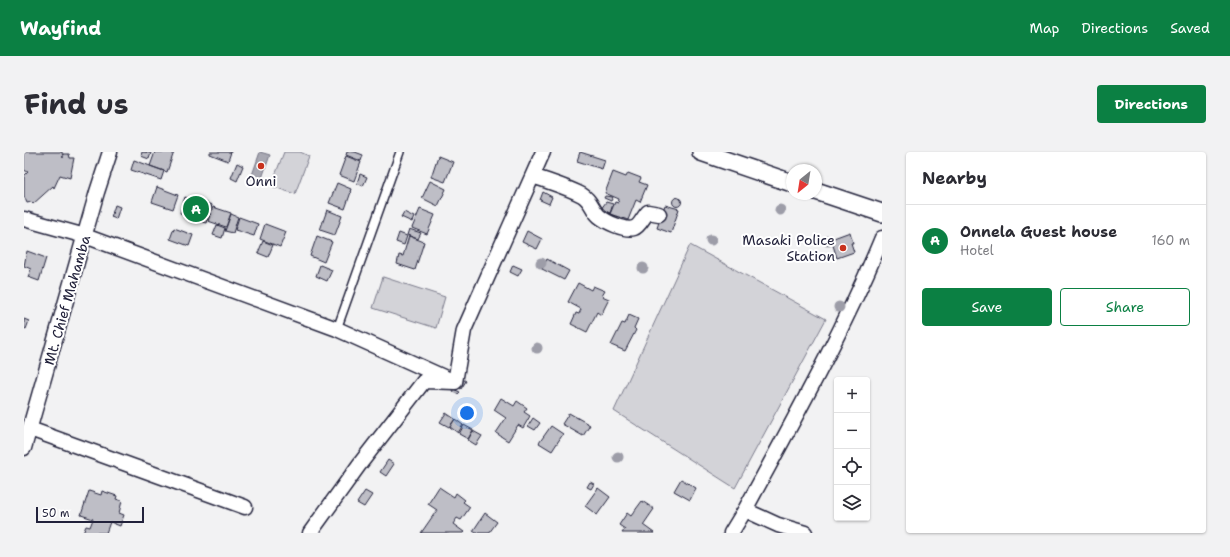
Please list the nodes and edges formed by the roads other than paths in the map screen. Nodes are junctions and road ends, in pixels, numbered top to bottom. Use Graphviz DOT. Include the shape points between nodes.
graph roads {
  1 [pos="110,152"];
  2 [pos="400,152"];
  3 [pos="543,152"];
  4 [pos="701,152"];
  5 [pos="532,176"];
  6 [pos="786,181"];
  7 [pos="822,193"];
  8 [pos="882,213"];
  9 [pos="659,214"];
  10 [pos="24,219"];
  11 [pos="85,236"];
  12 [pos="882,238"];
  13 [pos="337,329"];
  14 [pos="455,382"];
  15 [pos="30,429"];
  16 [pos="24,448"];
  17 [pos="245,507"];
  18 [pos="745,510"];
  19 [pos="310,533"];
  20 [pos="731,533"];
  21 [pos="805,533"];
  1 -- 11 [label="street, Mt. Chief Mahamba"];
  2 -- 13 [label="lane"];
  3 -- 5 [label="street"];
  4 -- 6 [label="street"];
  5 -- 9 [label="street" via="582,196 591,202 599,216 616,225 633,228 648,212"];
  5 -- 14 [label="street" via="464,330"];
  7 -- 8 [label="street"];
  10 -- 11 [label="street"];
  11 -- 13 [label="street"];
  11 -- 15 [label="street, Mt. Chief Mahamba"];
  12 -- 18 [label="street" via="836,338"];
  13 -- 14 [label="street"];
  14 -- 19 [label="street" via="424,381"];
  15 -- 16 [label="street, Mt. Chief Mahamba"];
  15 -- 17 [label="street"];
  18 -- 20 [label="street"];
  18 -- 21 [label="street" via="778,525"];
}
